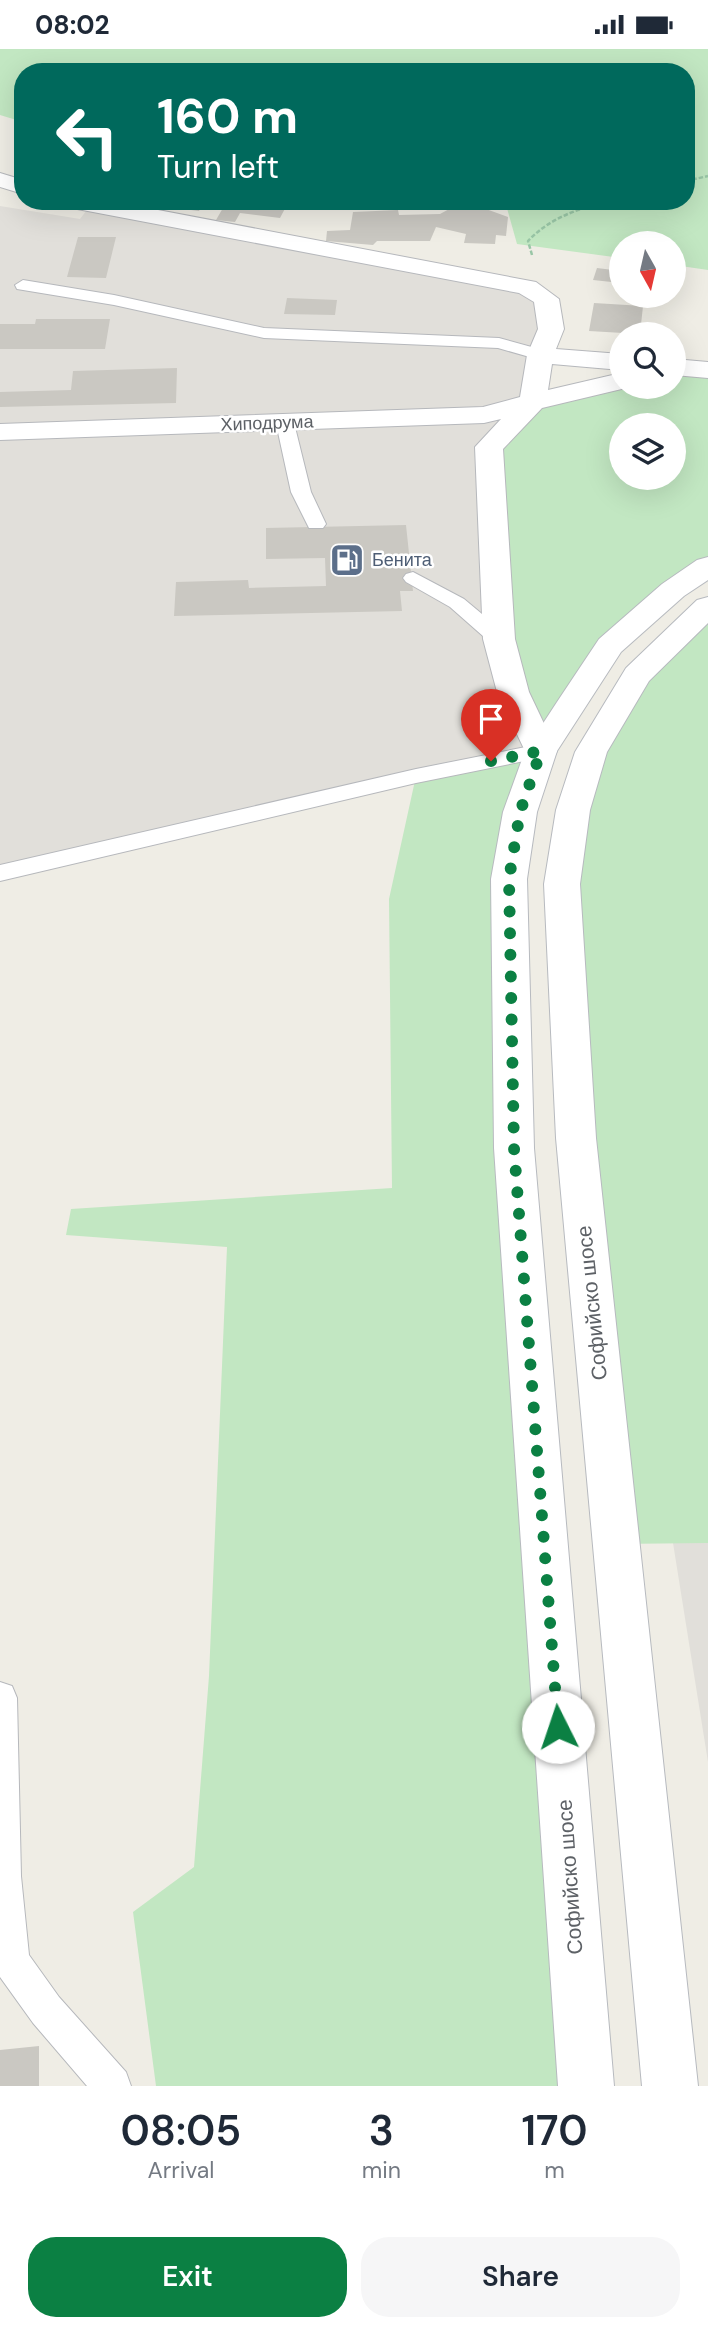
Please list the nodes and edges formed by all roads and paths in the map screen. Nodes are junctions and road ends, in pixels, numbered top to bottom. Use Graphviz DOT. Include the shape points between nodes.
graph roads {
  1 [pos="120,210"];
  2 [pos="581,210"];
  3 [pos="23,285"];
  4 [pos="546,299"];
  5 [pos="540,355"];
  6 [pos="609,361"];
  7 [pos="686,369"];
  8 [pos="708,373"];
  9 [pos="686,374"];
  10 [pos="609,383"];
  11 [pos="532,403"];
  12 [pos="426,418"];
  13 [pos="285,423"];
  14 [pos="0,432"];
  15 [pos="489,447"];
  16 [pos="316,524"];
  17 [pos="708,566"];
  18 [pos="413,578"];
  19 [pos="708,606"];
  20 [pos="499,639"];
  21 [pos="541,751"];
  22 [pos="0,873"];
  23 [pos="0,1698"];
  24 [pos="112,2086"];
  25 [pos="586,2086"];
  26 [pos="670,2086"];
  1 -- 4 [label="main road" via="527,287"];
  2 -- 4 [label="path" via="541,226 528,241"];
  3 -- 5 [label="lane" via="264,333 499,343"];
  4 -- 5 [label="main road" via="551,329"];
  5 -- 6 [label="main road"];
  5 -- 11 [label="main road"];
  7 -- 8 [label="main road"];
  8 -- 9 [label="main road"];
  10 -- 11 [label="main road, Хиподрума"];
  11 -- 12 [label="main road, Хиподрума" via="484,415"];
  11 -- 15 [label="main road"];
  12 -- 13 [label="main road, Хиподрума"];
  12 -- 15 [label="main road" via="469,430"];
  13 -- 14 [label="main road, Хиподрума"];
  13 -- 16 [label="lane" via="301,492"];
  15 -- 20 [label="main road"];
  17 -- 21 [label="main road, Софийско шосе" via="673,590 610,646"];
  18 -- 20 [label="lane" via="457,603"];
  19 -- 26 [label="main road, Софийско шосе" via="637,675 591,752 573,810 562,884 576,1138"];
  20 -- 21 [label="main road" via="513,692"];
  21 -- 22 [label="lane"];
  21 -- 25 [label="main road, Софийско шосе" via="520,812 509,879 514,1148"];
  23 -- 24 [label="lane" via="3,1876 11,1961 46,2010"];
}
